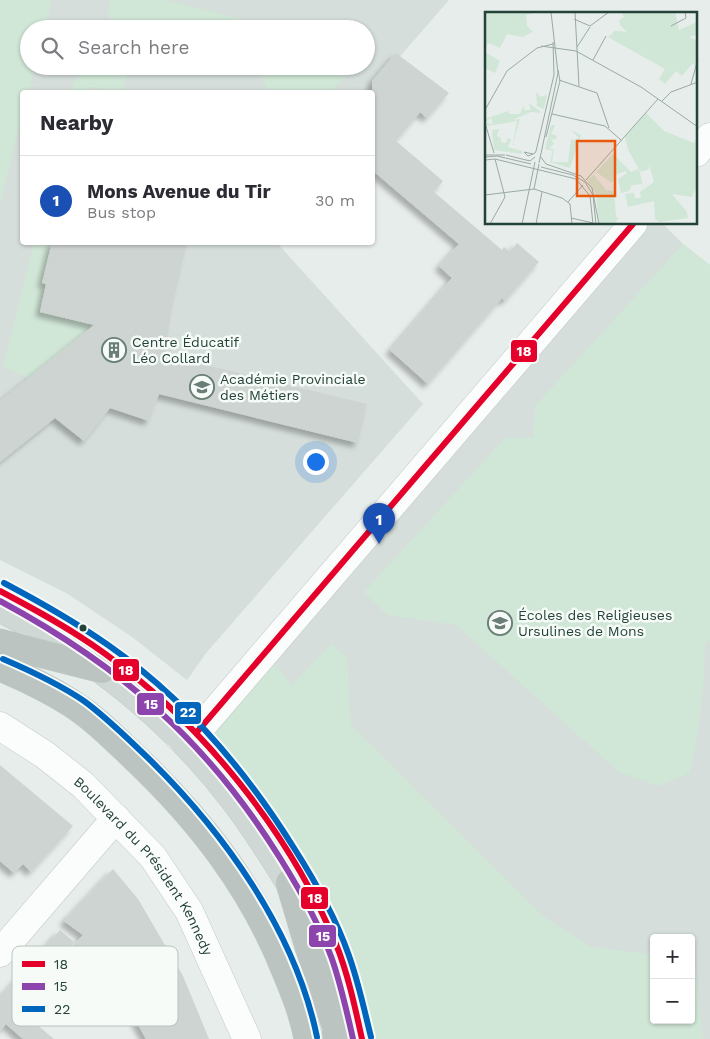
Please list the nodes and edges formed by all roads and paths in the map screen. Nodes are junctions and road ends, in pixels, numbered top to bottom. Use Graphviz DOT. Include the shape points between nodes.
graph roads {
  1 [pos="710,137"];
  2 [pos="698,150"];
  3 [pos="632,225"];
  4 [pos="0,608"];
  5 [pos="0,643"];
  6 [pos="0,667"];
  7 [pos="102,669"];
  8 [pos="0,687"];
  9 [pos="0,726"];
  10 [pos="180,737"];
  11 [pos="156,777"];
  12 [pos="116,818"];
  13 [pos="290,883"];
  14 [pos="0,952"];
  15 [pos="247,1039"];
  16 [pos="308,1039"];
  17 [pos="337,1039"];
  18 [pos="348,1039"];
  1 -- 2 [label="street"];
  3 -- 10 [label="street" via="197,732"];
  4 -- 7 [label="main road"];
  5 -- 7 [label="highway"];
  6 -- 11 [label="highway" via="72,703"];
  7 -- 10 [label="main road"];
  8 -- 11 [label="highway" via="77,726"];
  9 -- 12 [label="street, Boulevard du Président Kennedy" via="83,785"];
  10 -- 13 [label="main road" via="233,797"];
  11 -- 16 [label="highway" via="206,833 249,894 279,953 304,1015"];
  12 -- 14 [label="street"];
  12 -- 15 [label="street, Boulevard du Président Kennedy" via="153,857 189,911"];
  13 -- 17 [label="highway" via="336,1026"];
  13 -- 18 [label="street" via="331,969"];
}
